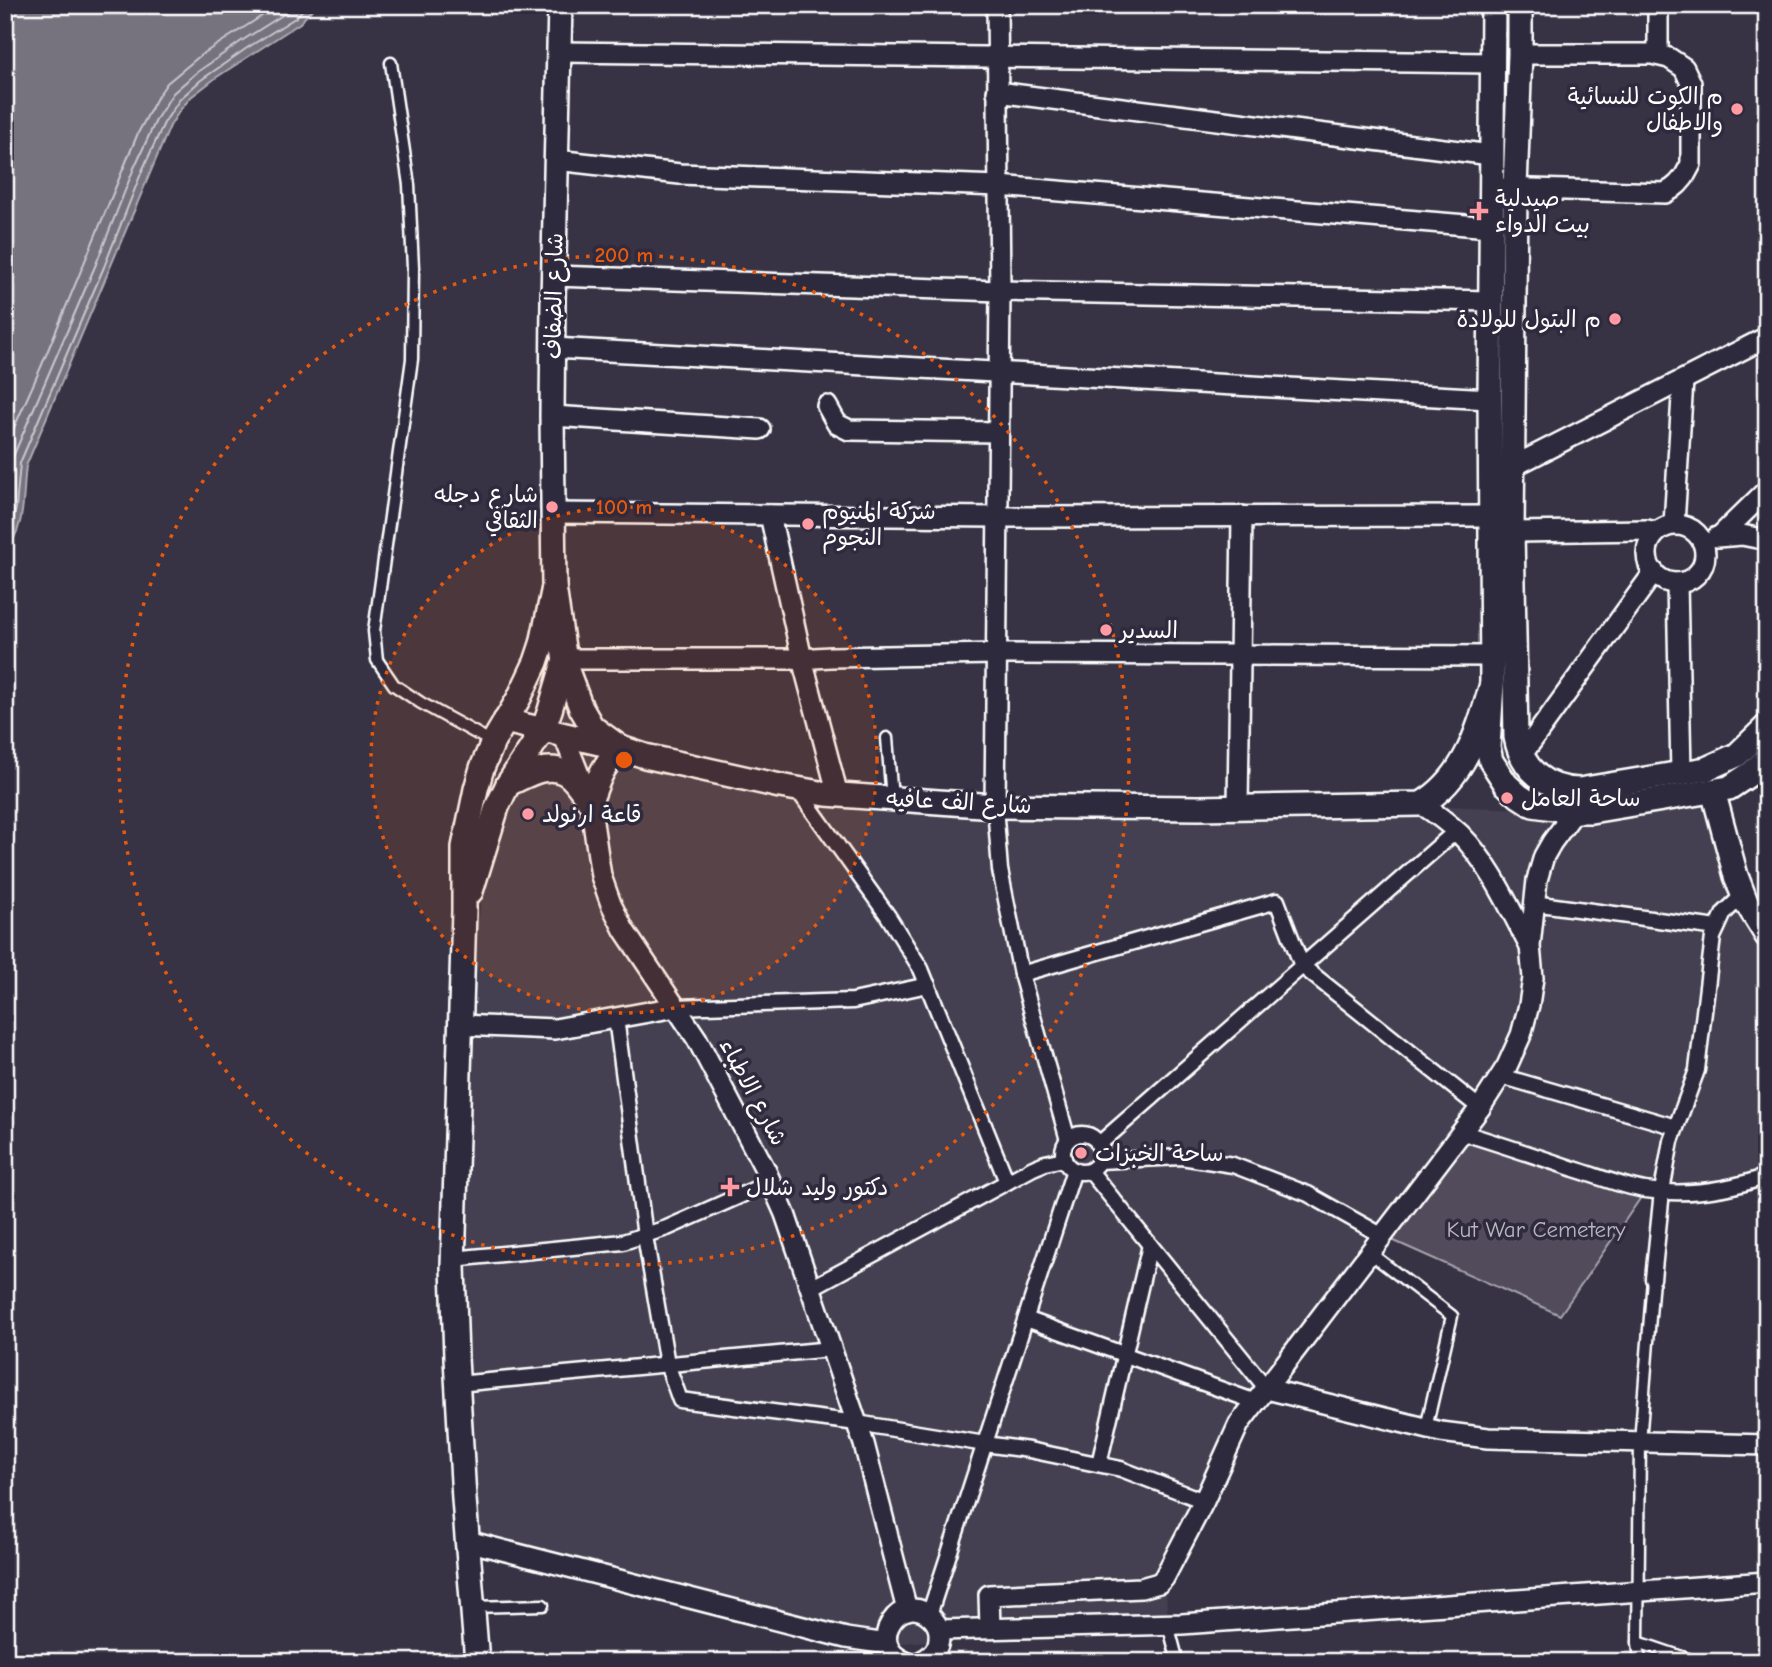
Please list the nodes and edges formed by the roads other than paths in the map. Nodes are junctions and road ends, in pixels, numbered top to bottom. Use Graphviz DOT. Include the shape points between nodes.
graph roads {
  1 [pos="559,5"];
  2 [pos="997,5"];
  3 [pos="1493,5"];
  4 [pos="1520,5"];
  5 [pos="1658,5"];
  6 [pos="559,52"];
  7 [pos="1520,54"];
  8 [pos="1658,55"];
  9 [pos="997,57"];
  10 [pos="391,63"];
  11 [pos="1492,63"];
  12 [pos="997,92"];
  13 [pos="1491,155"];
  14 [pos="556,160"];
  15 [pos="999,186"];
  16 [pos="1490,188"];
  17 [pos="1515,188"];
  18 [pos="1490,227"];
  19 [pos="554,276"];
  20 [pos="1000,291"];
  21 [pos="1490,301"];
  22 [pos="1767,337"];
  23 [pos="554,348"];
  24 [pos="999,373"];
  25 [pos="1683,381"];
  26 [pos="1490,399"];
  27 [pos="827,406"];
  28 [pos="552,416"];
  29 [pos="760,429"];
  30 [pos="998,432"];
  31 [pos="1512,467"];
  32 [pos="1767,490"];
  33 [pos="554,513"];
  34 [pos="771,515"];
  35 [pos="1242,516"];
  36 [pos="1492,516"];
  37 [pos="997,517"];
  38 [pos="1665,528"];
  39 [pos="1512,532"];
  40 [pos="1711,538"];
  41 [pos="1767,540"];
  42 [pos="1654,572"];
  43 [pos="1677,583"];
  44 [pos="554,587"];
  45 [pos="996,653"];
  46 [pos="1240,655"];
  47 [pos="1492,656"];
  48 [pos="565,659"];
  49 [pos="802,659"];
  50 [pos="1492,684"];
  51 [pos="505,721"];
  52 [pos="1767,726"];
  53 [pos="553,732"];
  54 [pos="887,738"];
  55 [pos="493,742"];
  56 [pos="621,748"];
  57 [pos="1521,756"];
  58 [pos="1767,758"];
  59 [pos="1681,772"];
  60 [pos="508,784"];
  61 [pos="797,789"];
  62 [pos="1713,791"];
  63 [pos="838,795"];
  64 [pos="892,799"];
  65 [pos="590,802"];
  66 [pos="1422,804"];
  67 [pos="995,806"];
  68 [pos="1238,807"];
  69 [pos="1575,811"];
  70 [pos="1456,831"];
  71 [pos="1743,895"];
  72 [pos="1533,904"];
  73 [pos="464,911"];
  74 [pos="1717,928"];
  75 [pos="1767,936"];
  76 [pos="1530,946"];
  77 [pos="1302,967"];
  78 [pos="1021,974"];
  79 [pos="928,985"];
  80 [pos="676,1007"];
  81 [pos="615,1018"];
  82 [pos="460,1025"];
  83 [pos="1501,1076"];
  84 [pos="1480,1108"];
  85 [pos="1675,1127"];
  86 [pos="1461,1132"];
  87 [pos="1068,1140"];
  88 [pos="1098,1145"];
  89 [pos="1064,1158"];
  90 [pos="1094,1166"];
  91 [pos="1074,1170"];
  92 [pos="1767,1177"];
  93 [pos="771,1182"];
  94 [pos="1007,1182"];
  95 [pos="1662,1191"];
  96 [pos="645,1236"];
  97 [pos="1383,1236"];
  98 [pos="1150,1245"];
  99 [pos="1370,1253"];
  100 [pos="453,1259"];
  101 [pos="1653,1279"];
  102 [pos="811,1288"];
  103 [pos="1026,1319"];
  104 [pos="831,1349"];
  105 [pos="1125,1354"];
  106 [pos="667,1364"];
  107 [pos="457,1384"];
  108 [pos="1262,1395"];
  109 [pos="856,1423"];
  110 [pos="1426,1428"];
  111 [pos="1640,1442"];
  112 [pos="985,1444"];
  113 [pos="1767,1446"];
  114 [pos="1099,1464"];
  115 [pos="1204,1501"];
  116 [pos="467,1541"];
  117 [pos="1767,1582"];
  118 [pos="1639,1590"];
  119 [pos="543,1605"];
  120 [pos="472,1606"];
  121 [pos="907,1610"];
  122 [pos="934,1622"];
  123 [pos="1168,1624"];
  124 [pos="990,1628"];
  125 [pos="1638,1642"];
  126 [pos="896,1656"];
  127 [pos="477,1662"];
  128 [pos="920,1662"];
  129 [pos="1178,1662"];
  130 [pos="1640,1662"];
  131 [pos="1697,1662"];
  1 -- 6 [label="street, شارع الضفاف"];
  2 -- 9 [label="street"];
  3 -- 11 [label="street"];
  4 -- 7 [label="street"];
  5 -- 8 [label="street"];
  6 -- 9 [label="street"];
  6 -- 14 [label="street, شارع الضفاف"];
  7 -- 8 [label="street"];
  7 -- 17 [label="street"];
  8 -- 17 [label="street" via="1685,68 1691,83 1691,164 1672,189"];
  9 -- 11 [label="street"];
  9 -- 12 [label="street"];
  10 -- 55 [label="lane" via="409,186 412,359 374,631 377,660 394,685"];
  11 -- 13 [label="street"];
  12 -- 13 [label="street"];
  12 -- 15 [label="street"];
  13 -- 16 [label="street"];
  14 -- 15 [label="street" via="680,174"];
  14 -- 19 [label="street, شارع الضفاف"];
  15 -- 18 [label="street"];
  15 -- 20 [label="street"];
  16 -- 17 [label="street"];
  16 -- 18 [label="street"];
  17 -- 31 [label="street"];
  18 -- 21 [label="street"];
  19 -- 20 [label="street"];
  19 -- 23 [label="street, شارع الضفاف"];
  20 -- 21 [label="street"];
  20 -- 24 [label="street"];
  21 -- 26 [label="street"];
  22 -- 25 [label="street"];
  23 -- 24 [label="street"];
  23 -- 28 [label="street, شارع الضفاف"];
  24 -- 26 [label="street"];
  24 -- 30 [label="street"];
  25 -- 31 [label="street"];
  25 -- 38 [label="street"];
  26 -- 36 [label="street"];
  27 -- 30 [label="street" via="837,424 849,430"];
  28 -- 29 [label="street"];
  28 -- 33 [label="street, شارع الضفاف"];
  30 -- 37 [label="street"];
  31 -- 39 [label="street"];
  32 -- 40 [label="street"];
  33 -- 34 [label="street"];
  33 -- 44 [label="street, شارع الضفاف"];
  34 -- 37 [label="street"];
  34 -- 49 [label="street"];
  35 -- 36 [label="street"];
  35 -- 37 [label="street"];
  35 -- 46 [label="street"];
  36 -- 47 [label="street"];
  37 -- 45 [label="street"];
  38 -- 39 [label="street"];
  38 -- 40 [label="street" via="1684,525"];
  38 -- 42 [label="street" via="1650,540 1647,549"];
  39 -- 57 [label="street" via="1516,737"];
  40 -- 41 [label="street" via="1742,535"];
  40 -- 43 [label="street" via="1700,572"];
  42 -- 43 [label="street"];
  42 -- 57 [label="street"];
  43 -- 59 [label="street"];
  44 -- 48 [label="street"];
  44 -- 51 [label="street" via="536,662"];
  45 -- 46 [label="street"];
  45 -- 49 [label="street"];
  45 -- 67 [label="street"];
  46 -- 47 [label="street"];
  46 -- 68 [label="street"];
  47 -- 50 [label="street"];
  48 -- 49 [label="street"];
  48 -- 53 [label="street" via="550,710"];
  48 -- 56 [label="street" via="592,727"];
  49 -- 63 [label="street"];
  50 -- 66 [label="street" via="1467,754 1440,792"];
  50 -- 69 [label="street" via="1488,747 1498,772 1533,804"];
  51 -- 53 [label="street, شارع الف عافيه"];
  51 -- 55 [label="street"];
  52 -- 59 [label="street" via="1724,762"];
  53 -- 56 [label="street, شارع الف عافيه"];
  53 -- 60 [label="street"];
  53 -- 65 [label="street, شارع الاطباء"];
  54 -- 64 [label="lane"];
  55 -- 73 [label="street" via="476,789 464,847"];
  56 -- 61 [label="street, شارع الف عافيه"];
  56 -- 65 [label="street" via="607,762"];
  57 -- 59 [label="street" via="1541,779 1569,790"];
  58 -- 62 [label="street" via="1729,788"];
  60 -- 65 [label="street" via="546,768 565,772"];
  60 -- 73 [label="street"];
  61 -- 63 [label="street, شارع الف عافيه"];
  61 -- 79 [label="street" via="888,916"];
  62 -- 69 [label="street"];
  62 -- 71 [label="street"];
  63 -- 64 [label="street, شارع الف عافيه"];
  64 -- 67 [label="street, شارع الف عافيه"];
  65 -- 80 [label="street, شارع الاطباء" via="601,876 611,904"];
  66 -- 68 [label="street, شارع الف عافيه"];
  66 -- 70 [label="street"];
  67 -- 68 [label="street, شارع الف عافيه"];
  67 -- 78 [label="street" via="1000,870"];
  69 -- 72 [label="street" via="1545,856"];
  70 -- 76 [label="street" via="1485,864"];
  70 -- 77 [label="street"];
  71 -- 74 [label="street" via="1724,913"];
  71 -- 75 [label="street"];
  72 -- 74 [label="street"];
  72 -- 76 [label="street"];
  73 -- 82 [label="street"];
  74 -- 85 [label="street" via="1697,1070"];
  76 -- 83 [label="street" via="1533,978 1529,1005 1521,1035"];
  77 -- 78 [label="street" via="1277,901"];
  77 -- 84 [label="street"];
  77 -- 88 [label="street"];
  78 -- 87 [label="street"];
  79 -- 80 [label="street" via="853,1001"];
  79 -- 94 [label="street"];
  80 -- 81 [label="street"];
  80 -- 93 [label="street, شارع الاطباء"];
  81 -- 82 [label="street" via="555,1029"];
  81 -- 96 [label="street"];
  82 -- 100 [label="street"];
  83 -- 84 [label="street"];
  83 -- 85 [label="street"];
  84 -- 86 [label="street"];
  85 -- 95 [label="street"];
  86 -- 95 [label="street" via="1618,1183"];
  86 -- 97 [label="street"];
  87 -- 88 [label="street" via="1086,1135"];
  87 -- 89 [label="street"];
  88 -- 90 [label="street" via="1100,1155"];
  89 -- 91 [label="street"];
  89 -- 94 [label="street"];
  90 -- 91 [label="street" via="1084,1172"];
  90 -- 97 [label="street" via="1181,1157 1233,1165 1308,1194"];
  90 -- 98 [label="street"];
  91 -- 103 [label="street"];
  92 -- 95 [label="street" via="1709,1191"];
  93 -- 96 [label="street"];
  93 -- 102 [label="street, شارع الاطباء"];
  94 -- 102 [label="street"];
  95 -- 101 [label="street"];
  96 -- 100 [label="street"];
  96 -- 106 [label="street"];
  97 -- 99 [label="street"];
  98 -- 105 [label="street"];
  98 -- 108 [label="street"];
  99 -- 108 [label="street"];
  99 -- 110 [label="lane" via="1452,1316"];
  100 -- 107 [label="street"];
  101 -- 111 [label="lane"];
  102 -- 104 [label="street, شارع الاطباء"];
  103 -- 105 [label="street"];
  103 -- 112 [label="street"];
  104 -- 106 [label="street"];
  104 -- 109 [label="street, شارع الاطباء"];
  105 -- 108 [label="street"];
  105 -- 114 [label="street"];
  106 -- 107 [label="street"];
  106 -- 109 [label="street" via="680,1400"];
  107 -- 116 [label="street"];
  108 -- 110 [label="street"];
  108 -- 115 [label="street" via="1239,1424"];
  109 -- 112 [label="street"];
  109 -- 121 [label="street, شارع الاطباء"];
  110 -- 111 [label="street" via="1488,1438"];
  111 -- 113 [label="street"];
  111 -- 118 [label="lane"];
  112 -- 114 [label="street"];
  112 -- 122 [label="street"];
  114 -- 115 [label="street"];
  115 -- 124 [label="street" via="1159,1583 1141,1588 989,1595"];
  116 -- 120 [label="street"];
  116 -- 126 [label="street" via="846,1638"];
  117 -- 118 [label="street"];
  118 -- 123 [label="street"];
  118 -- 125 [label="lane"];
  119 -- 120 [label="lane"];
  120 -- 127 [label="street"];
  121 -- 122 [label="street" via="922,1611"];
  121 -- 126 [label="street" via="890,1623 886,1637"];
  122 -- 124 [label="street"];
  122 -- 128 [label="street" via="938,1646"];
  123 -- 124 [label="street"];
  123 -- 129 [label="lane"];
  125 -- 130 [label="lane"];
  125 -- 131 [label="lane"];
}
